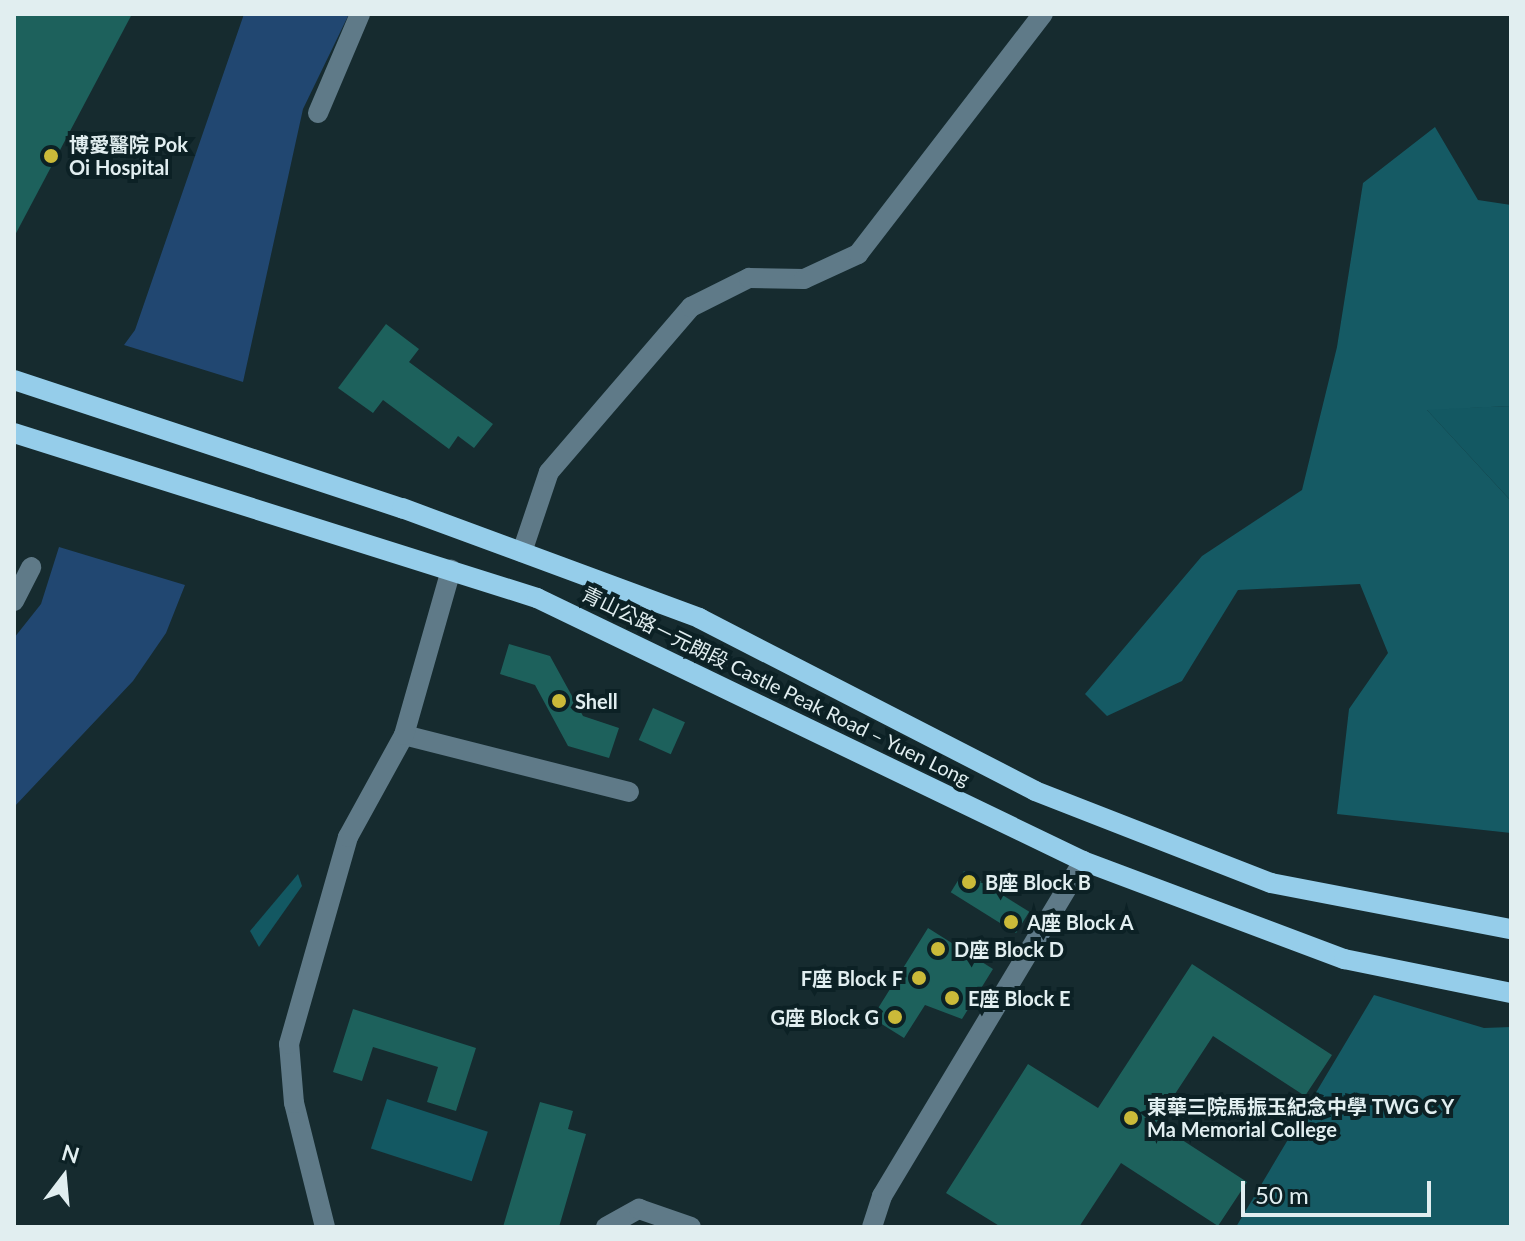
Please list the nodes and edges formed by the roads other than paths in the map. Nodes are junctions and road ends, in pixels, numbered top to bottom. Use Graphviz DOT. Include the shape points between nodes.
graph roads {
  1 [pos="360,14"];
  2 [pos="1043,14"];
  3 [pos="318,113"];
  4 [pos="14,380"];
  5 [pos="14,433"];
  6 [pos="522,552"];
  7 [pos="31,567"];
  8 [pos="451,570"];
  9 [pos="14,601"];
  10 [pos="404,735"];
  11 [pos="629,792"];
  12 [pos="1083,861"];
  13 [pos="1511,929"];
  14 [pos="1511,993"];
  15 [pos="325,1227"];
  16 [pos="606,1227"];
  17 [pos="691,1227"];
  18 [pos="872,1227"];
  1 -- 3 [label="street"];
  2 -- 6 [label="street" via="858,254 804,279 749,278 691,307 549,472"];
  4 -- 6 [label="main road, 青山公路－元朗段 Castle Peak Road – Yuen Long"];
  5 -- 8 [label="main road, 青山公路－元朗段 Castle Peak Road – Yuen Long"];
  6 -- 13 [label="main road, 青山公路－元朗段 Castle Peak Road – Yuen Long" via="699,618 1114,825 1271,883"];
  7 -- 9 [label="street"];
  8 -- 10 [label="street"];
  8 -- 12 [label="main road, 青山公路－元朗段 Castle Peak Road – Yuen Long" via="537,598 699,672"];
  10 -- 11 [label="street"];
  10 -- 15 [label="street" via="348,837 289,1044 294,1103"];
  12 -- 14 [label="main road, 青山公路－元朗段 Castle Peak Road – Yuen Long" via="1344,959"];
  12 -- 18 [label="street" via="904,1158"];
  16 -- 17 [label="street" via="639,1209"];
}
